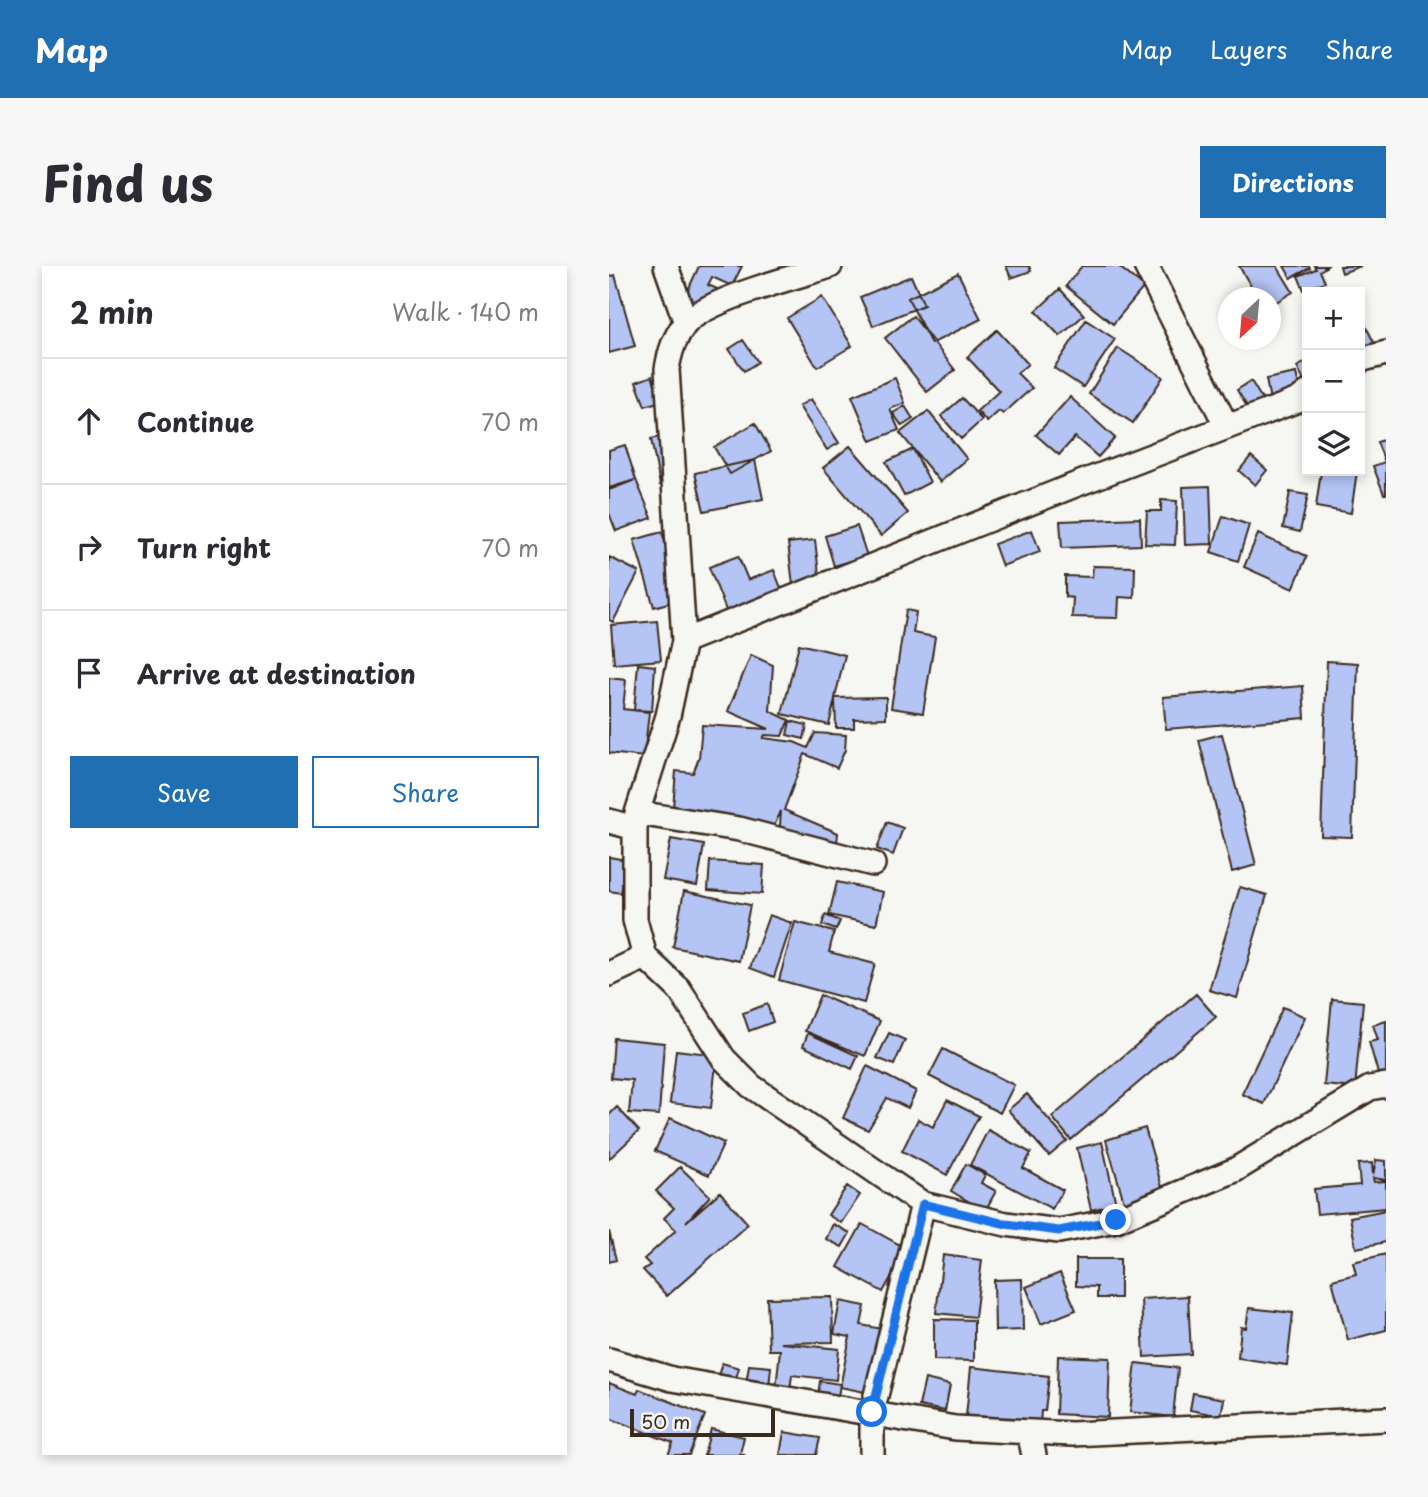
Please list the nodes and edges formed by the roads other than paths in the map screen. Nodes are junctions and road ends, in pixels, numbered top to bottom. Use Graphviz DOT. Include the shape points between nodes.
graph roads {
  1 [pos="666,266"];
  2 [pos="830,266"];
  3 [pos="1146,266"];
  4 [pos="686,323"];
  5 [pos="1386,353"];
  6 [pos="1365,359"];
  7 [pos="1302,397"];
  8 [pos="1227,427"];
  9 [pos="684,640"];
  10 [pos="636,820"];
  11 [pos="609,821"];
  12 [pos="873,864"];
  13 [pos="645,957"];
  14 [pos="609,974"];
  15 [pos="1386,1085"];
  16 [pos="923,1204"];
  17 [pos="609,1360"];
  18 [pos="872,1412"];
  19 [pos="1386,1419"];
  20 [pos="1029,1432"];
  21 [pos="872,1455"];
  22 [pos="1034,1455"];
  1 -- 4 [label="street"];
  2 -- 4 [label="street" via="713,304"];
  3 -- 8 [label="street"];
  4 -- 9 [label="street" via="671,346 667,369"];
  5 -- 6 [label="street"];
  7 -- 8 [label="street"];
  8 -- 9 [label="street"];
  9 -- 10 [label="street" via="668,716"];
  10 -- 11 [label="street"];
  10 -- 12 [label="street" via="739,829"];
  10 -- 13 [label="street" via="635,920"];
  13 -- 14 [label="street"];
  13 -- 16 [label="street" via="679,989 724,1059 751,1086"];
  15 -- 16 [label="street" via="1370,1088 1235,1170 1116,1220 1059,1231"];
  16 -- 18 [label="street"];
  17 -- 18 [label="street" via="672,1379"];
  18 -- 20 [label="street" via="955,1428"];
  18 -- 21 [label="street"];
  19 -- 20 [label="street" via="1072,1434"];
  20 -- 22 [label="street"];
}
